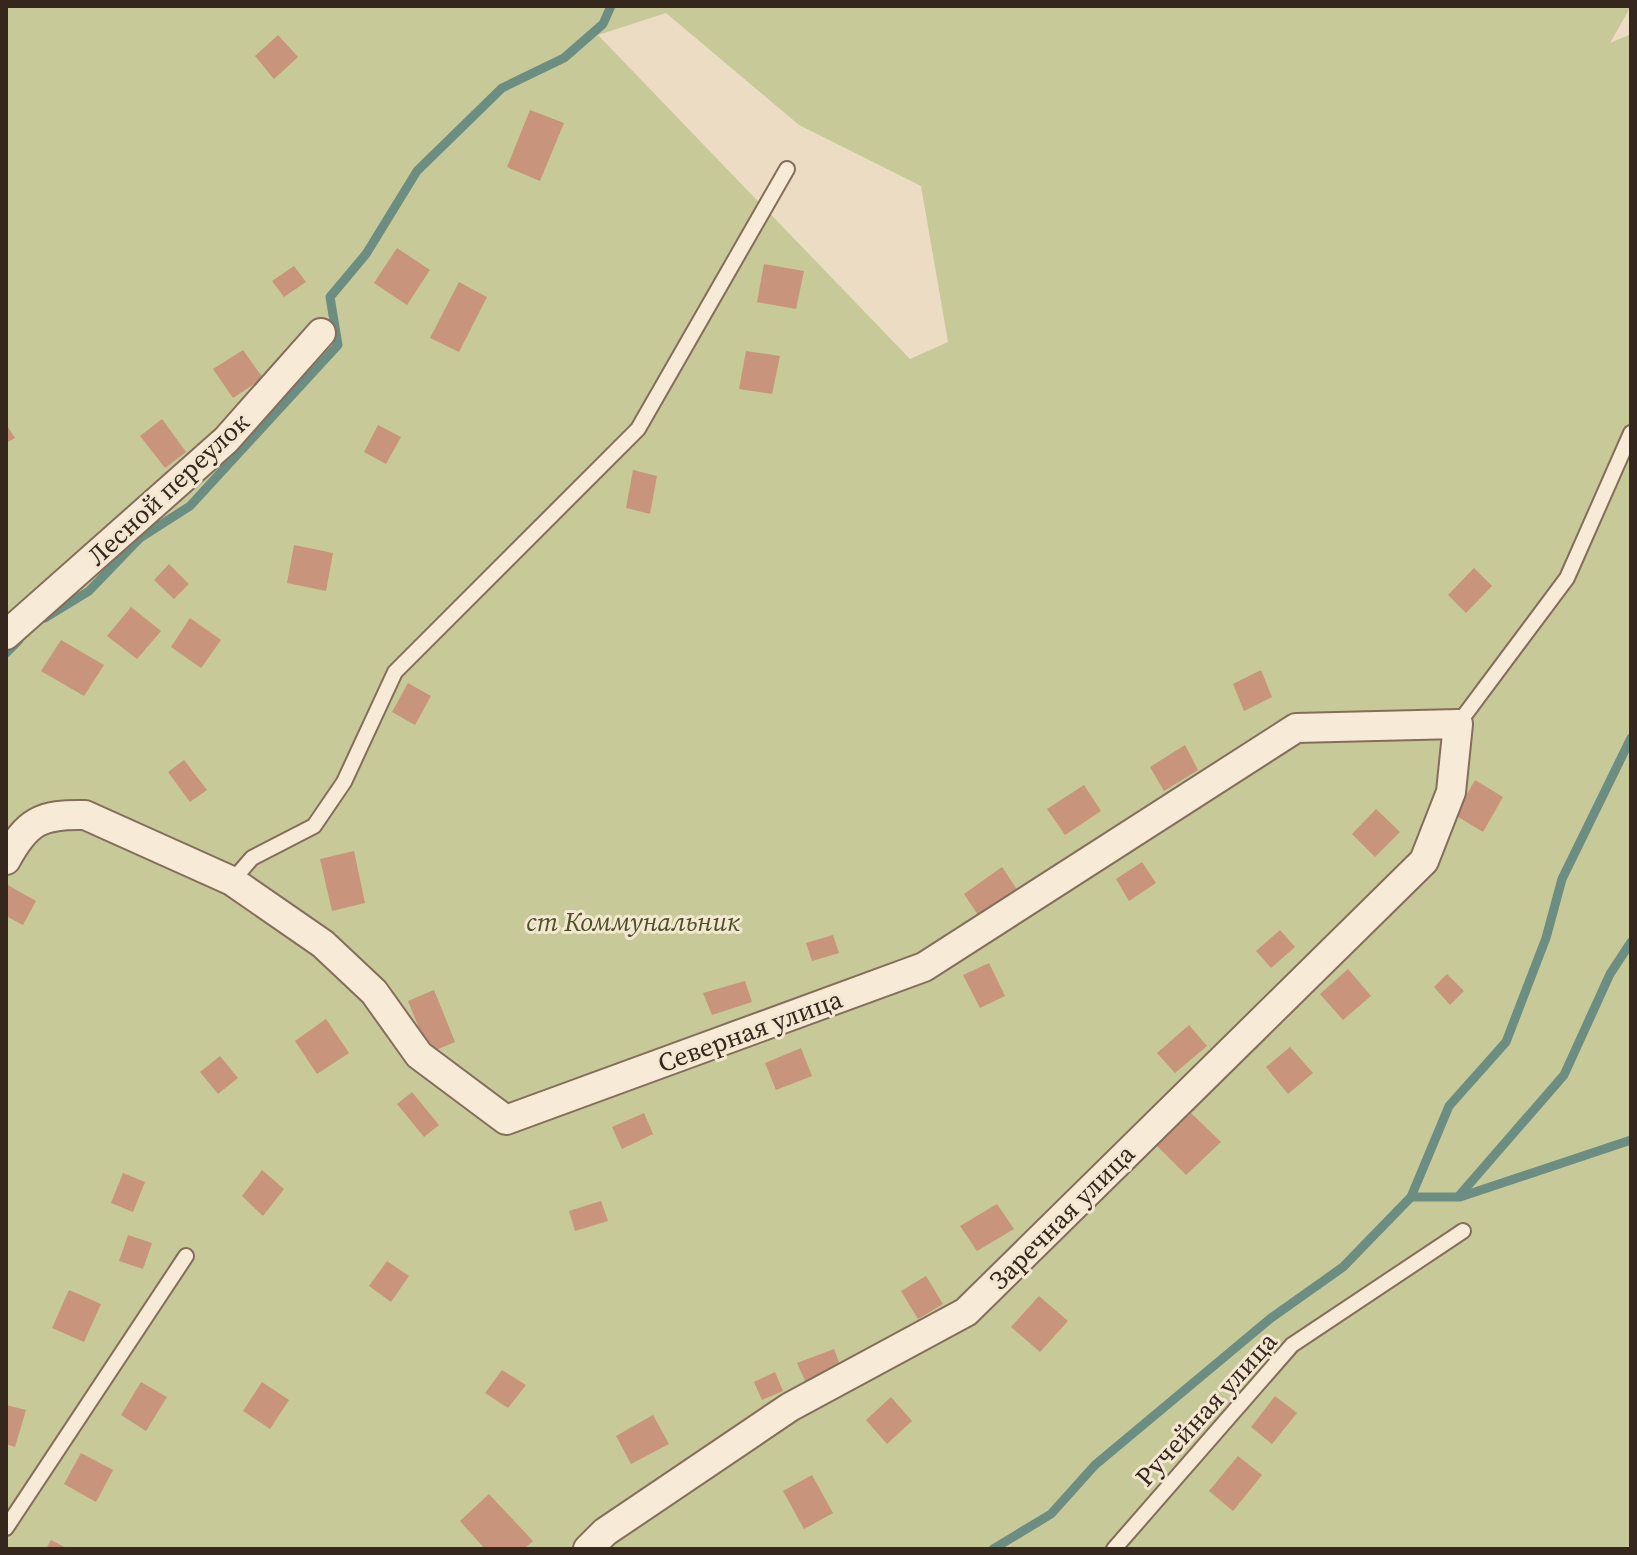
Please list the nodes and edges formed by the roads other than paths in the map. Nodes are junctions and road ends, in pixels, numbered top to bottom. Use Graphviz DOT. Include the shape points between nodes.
graph roads {
  1 [pos="787,169"];
  2 [pos="321,333"];
  3 [pos="1631,433"];
  4 [pos="6,635"];
  5 [pos="1458,724"];
  6 [pos="6,860"];
  7 [pos="232,881"];
  8 [pos="1463,1231"];
  9 [pos="186,1256"];
  10 [pos="6,1528"];
  11 [pos="588,1549"];
  12 [pos="1114,1549"];
  1 -- 7 [label="lane" via="638,429 395,672 344,782 314,826 252,858"];
  2 -- 4 [label="street, Лесной переулок" via="226,440"];
  3 -- 5 [label="lane" via="1567,578"];
  5 -- 7 [label="street, Северная улица" via="1296,728 924,967 506,1120 419,1055 374,992 323,944"];
  5 -- 11 [label="street, Заречная улица" via="1451,792 1424,861 966,1312 790,1407 605,1532"];
  6 -- 7 [label="street, Северная улица" via="21,833 37,821 59,814 85,815"];
  8 -- 12 [label="lane, Ручейная улица" via="1292,1345"];
  9 -- 10 [label="lane"];
}
